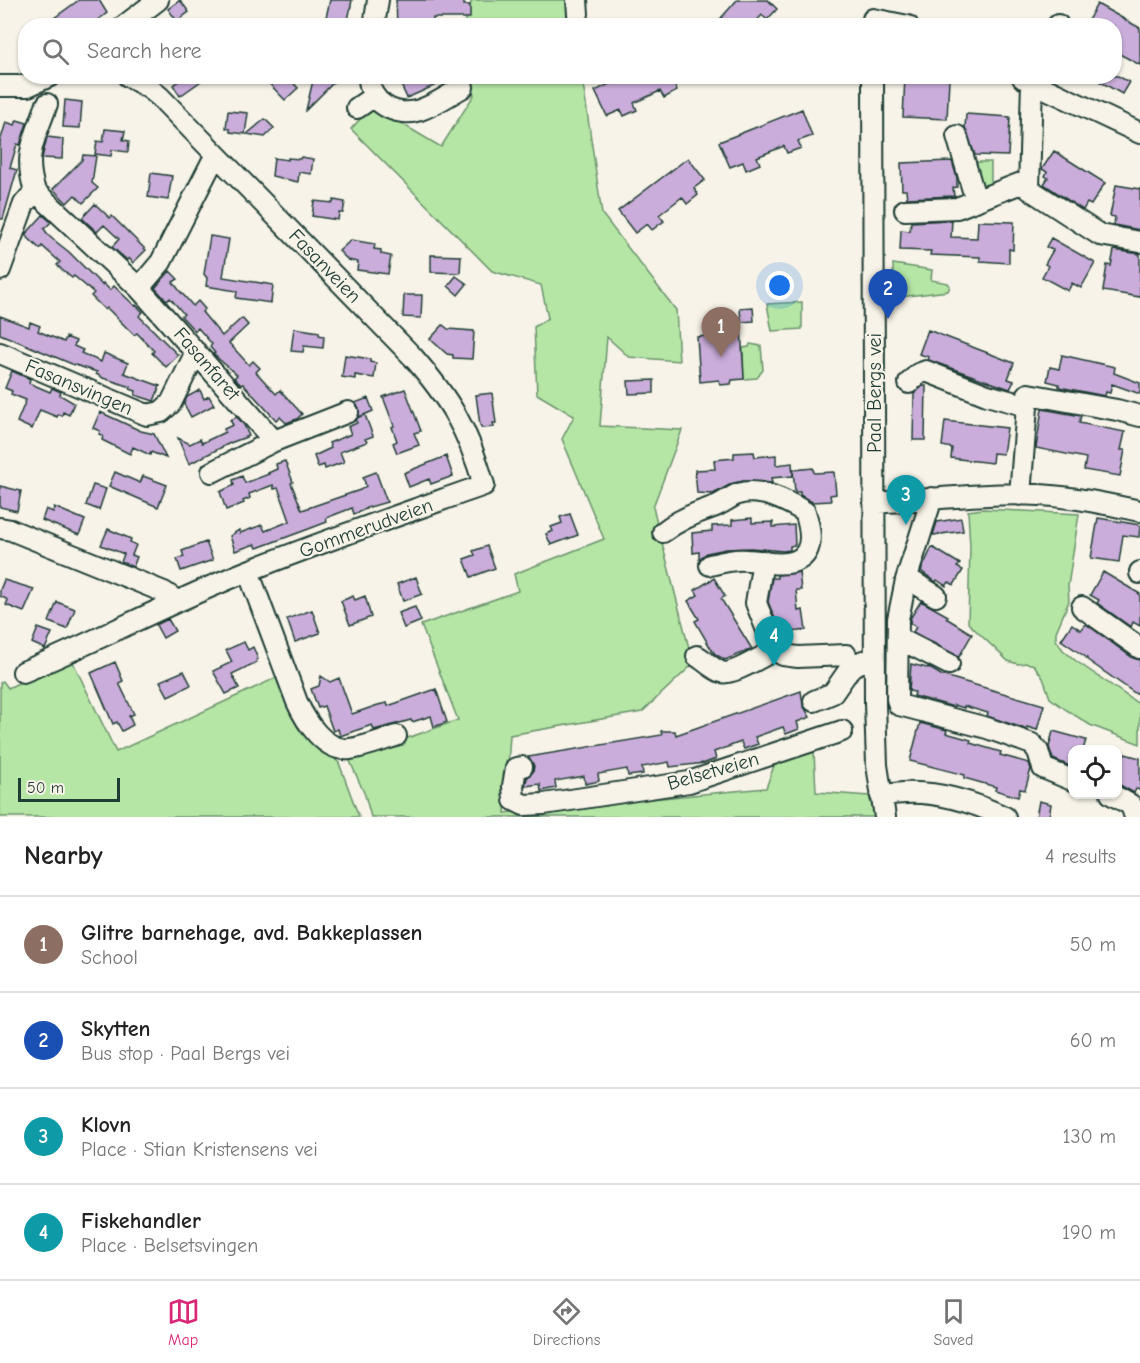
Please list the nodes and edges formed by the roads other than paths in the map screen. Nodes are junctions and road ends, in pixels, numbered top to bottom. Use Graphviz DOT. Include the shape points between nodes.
graph roads {
  1 [pos="158,0"];
  2 [pos="378,0"];
  3 [pos="134,18"];
  4 [pos="375,18"];
  5 [pos="32,84"];
  6 [pos="142,84"];
  7 [pos="369,84"];
  8 [pos="873,84"];
  9 [pos="1029,84"];
  10 [pos="1041,84"];
  11 [pos="0,86"];
  12 [pos="463,87"];
  13 [pos="47,104"];
  14 [pos="1140,133"];
  15 [pos="957,136"];
  16 [pos="215,156"];
  17 [pos="1029,184"];
  18 [pos="35,191"];
  19 [pos="976,201"];
  20 [pos="905,210"];
  21 [pos="1140,242"];
  22 [pos="0,270"];
  23 [pos="139,288"];
  24 [pos="196,352"];
  25 [pos="0,353"];
  26 [pos="909,383"];
  27 [pos="1028,400"];
  28 [pos="348,412"];
  29 [pos="1140,416"];
  30 [pos="274,441"];
  31 [pos="212,472"];
  32 [pos="484,485"];
  33 [pos="1020,495"];
  34 [pos="932,498"];
  35 [pos="874,503"];
  36 [pos="1140,511"];
  37 [pos="0,528"];
  38 [pos="663,532"];
  39 [pos="763,561"];
  40 [pos="710,565"];
  41 [pos="248,571"];
  42 [pos="907,578"];
  43 [pos="936,596"];
  44 [pos="177,601"];
  45 [pos="1082,607"];
  46 [pos="898,638"];
  47 [pos="1140,648"];
  48 [pos="775,650"];
  49 [pos="697,656"];
  50 [pos="874,661"];
  51 [pos="949,664"];
  52 [pos="851,667"];
  53 [pos="23,672"];
  54 [pos="814,700"];
  55 [pos="842,731"];
  56 [pos="396,735"];
  57 [pos="522,767"];
  58 [pos="1068,778"];
  59 [pos="881,796"];
  60 [pos="1119,799"];
  61 [pos="885,817"];
  62 [pos="1005,817"];
  63 [pos="1135,817"];
  1 -- 3 [label="street"];
  2 -- 4 [label="street"];
  5 -- 11 [label="street"];
  6 -- 16 [label="street, Fasanveien" via="160,97"];
  7 -- 12 [label="street" via="365,102 407,112 421,110"];
  8 -- 35 [label="street, Paal Bergs vei"];
  9 -- 17 [label="street"];
  10 -- 14 [label="street"];
  13 -- 18 [label="street" via="29,157"];
  15 -- 19 [label="street"];
  16 -- 23 [label="street" via="161,262"];
  16 -- 32 [label="street, Fasanveien" via="437,385 470,442"];
  17 -- 19 [label="street"];
  17 -- 21 [label="street" via="1100,235"];
  18 -- 22 [label="street" via="24,204"];
  18 -- 23 [label="street"];
  19 -- 20 [label="street" via="957,208"];
  23 -- 24 [label="street, Fasanfaret"];
  24 -- 25 [label="street, Fasansvingen" via="171,403 161,412 147,415"];
  24 -- 30 [label="street, Fasanfaret"];
  26 -- 27 [label="street" via="926,371 987,395"];
  27 -- 29 [label="street"];
  27 -- 33 [label="street"];
  28 -- 30 [label="street"];
  30 -- 31 [label="street"];
  32 -- 41 [label="street, Gommerudveien"];
  33 -- 34 [label="street"];
  33 -- 36 [label="street" via="1085,500"];
  34 -- 35 [label="street"];
  34 -- 42 [label="street"];
  35 -- 50 [label="street, Paal Bergs vei"];
  37 -- 44 [label="street" via="164,592"];
  38 -- 39 [label="street" via="738,494 762,494 805,512 809,546 803,558"];
  39 -- 40 [label="street" via="731,560"];
  39 -- 48 [label="street" via="756,603"];
  41 -- 44 [label="street, Gommerudveien"];
  41 -- 56 [label="street" via="297,702 312,730 336,748 350,749"];
  42 -- 43 [label="street"];
  42 -- 46 [label="street"];
  44 -- 53 [label="street, Gommerudveien"];
  45 -- 47 [label="street"];
  46 -- 51 [label="street"];
  46 -- 58 [label="street" via="899,705 1032,744 1043,768"];
  48 -- 49 [label="street" via="726,673"];
  48 -- 52 [label="street" via="798,657 846,655"];
  50 -- 52 [label="street"];
  50 -- 59 [label="street, Paal Bergs vei"];
  52 -- 54 [label="street" via="833,693"];
  55 -- 57 [label="street, Belsetveien" via="689,782 544,804 524,805 514,800 516,768"];
  59 -- 61 [label="street, Paal Bergs vei"];
  59 -- 62 [label="street" via="949,796"];
  60 -- 63 [label="street" via="1131,805"];
}
